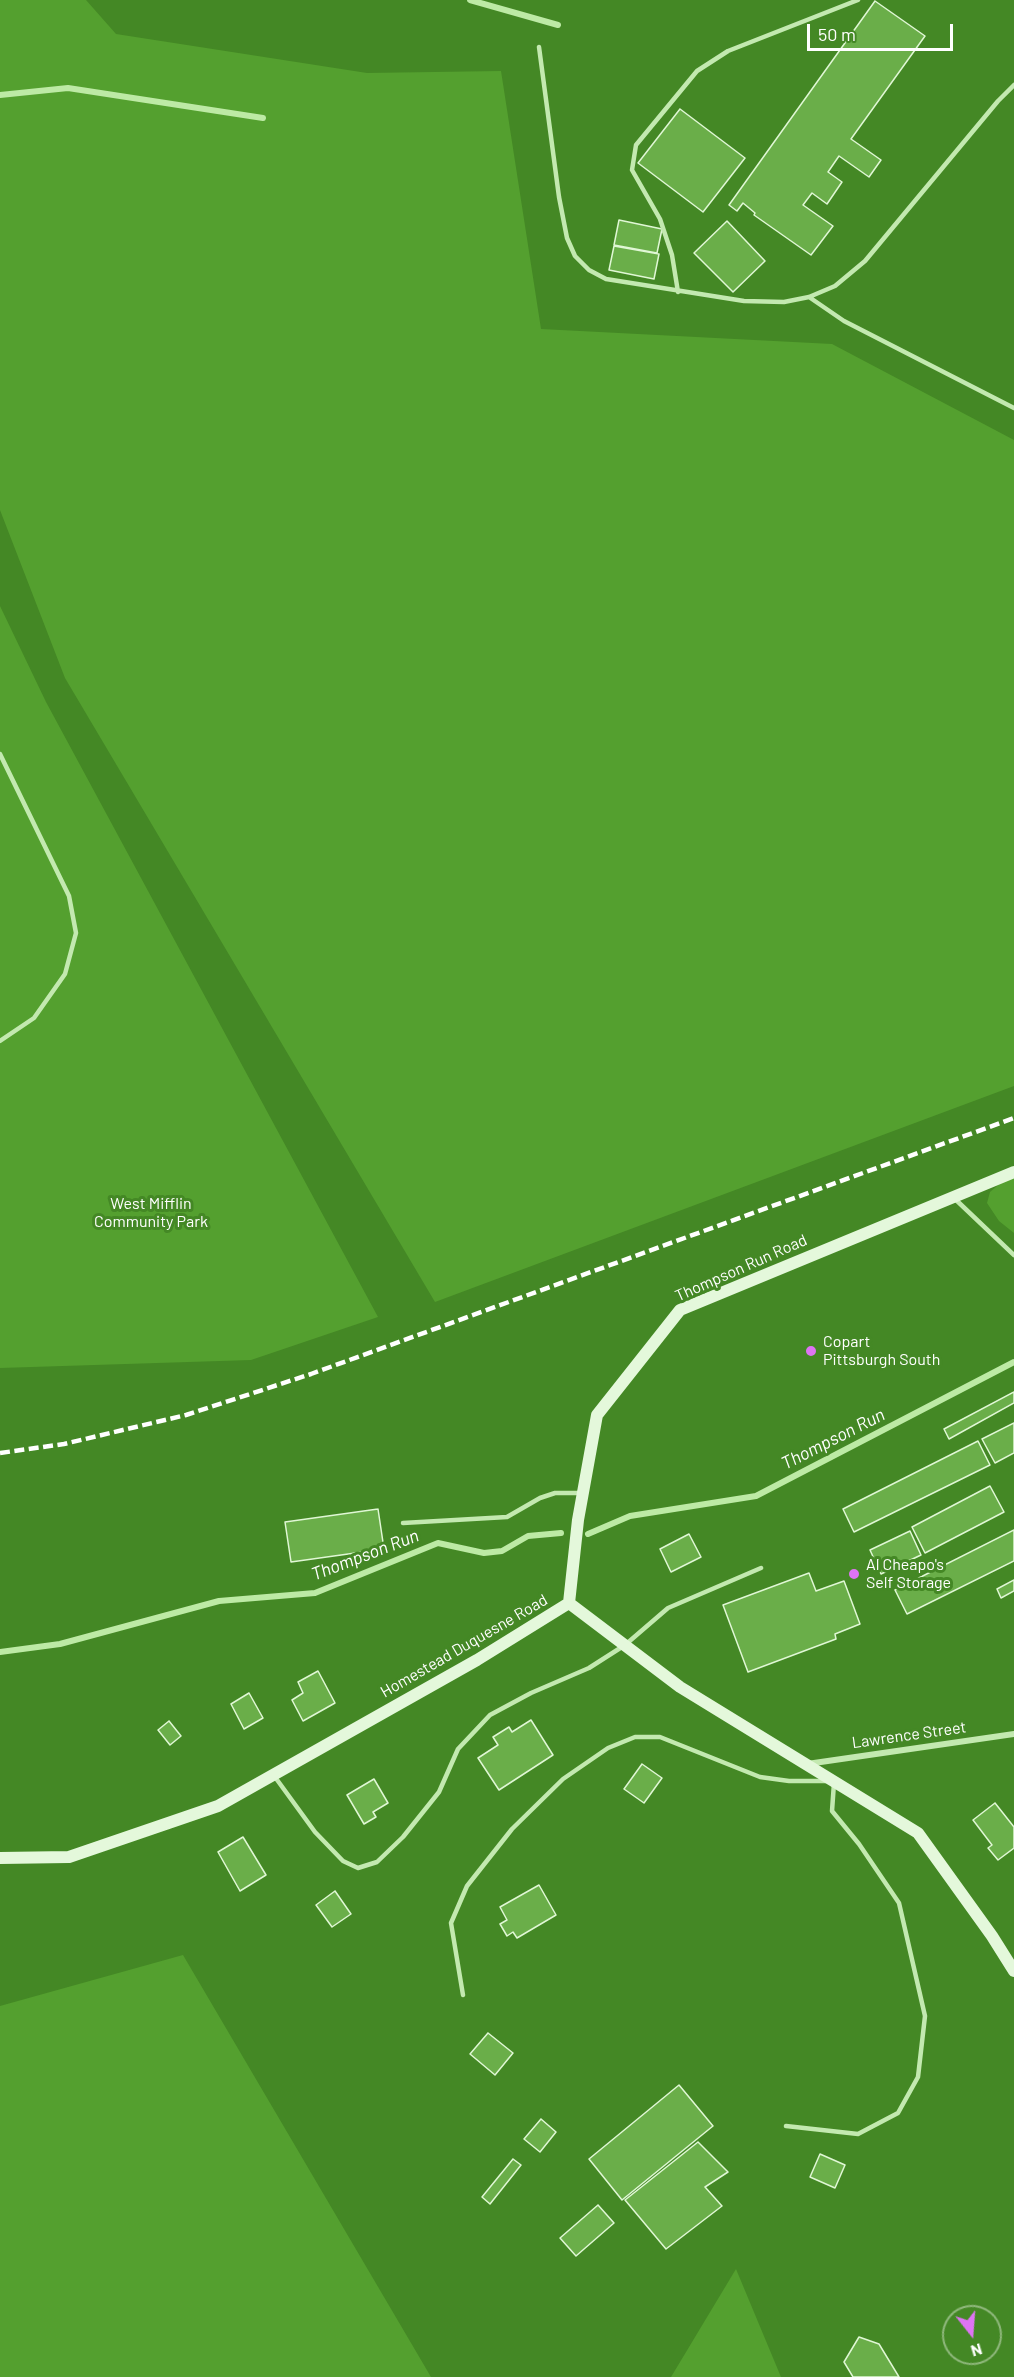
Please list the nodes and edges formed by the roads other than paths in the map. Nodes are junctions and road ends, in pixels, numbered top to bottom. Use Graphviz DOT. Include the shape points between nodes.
graph roads {
  1 [pos="858,0"];
  2 [pos="539,47"];
  3 [pos="1014,85"];
  4 [pos="678,292"];
  5 [pos="809,297"];
  6 [pos="1014,408"];
  7 [pos="0,754"];
  8 [pos="0,1041"];
  9 [pos="1014,1172"];
  10 [pos="953,1197"];
  11 [pos="1014,1255"];
  12 [pos="583,1492"];
  13 [pos="403,1523"];
  14 [pos="761,1568"];
  15 [pos="569,1603"];
  16 [pos="625,1645"];
  17 [pos="1014,1734"];
  18 [pos="807,1764"];
  19 [pos="274,1774"];
  20 [pos="834,1780"];
  21 [pos="0,1858"];
  22 [pos="1014,1971"];
  23 [pos="463,1995"];
  24 [pos="786,2126"];
  1 -- 4 [label="lane" via="728,51 697,71 636,145 632,170 660,219 672,255"];
  2 -- 4 [label="lane" via="559,197 567,238 575,256 606,279"];
  3 -- 5 [label="lane" via="865,261 835,286"];
  4 -- 5 [label="lane" via="764,302"];
  5 -- 6 [label="lane" via="844,321"];
  7 -- 8 [label="lane" via="69,896 76,933 65,974 34,1018"];
  9 -- 10 [label="street, Thompson Run Road"];
  10 -- 11 [label="lane"];
  10 -- 12 [label="street, Thompson Run Road" via="680,1310 597,1415"];
  12 -- 13 [label="lane" via="555,1493 501,1518"];
  12 -- 15 [label="street, Thompson Run Road"];
  14 -- 16 [label="lane" via="668,1608"];
  15 -- 16 [label="street, Homestead Duquesne Road"];
  15 -- 19 [label="street, Homestead Duquesne Road" via="477,1660"];
  16 -- 18 [label="street, Homestead Duquesne Road" via="680,1687"];
  16 -- 19 [label="lane" via="589,1668 490,1716 458,1749 439,1792 377,1862 358,1868 343,1861 315,1832"];
  17 -- 18 [label="street, Lawrence Street"];
  18 -- 20 [label="street, Homestead Duquesne Road"];
  19 -- 21 [label="street, Homestead Duquesne Road" via="218,1806 69,1857"];
  20 -- 22 [label="street, Homestead Duquesne Road" via="918,1833"];
  20 -- 23 [label="lane" via="760,1777 660,1737 635,1737 608,1748 563,1779 512,1829 467,1886 451,1923"];
  20 -- 24 [label="lane" via="832,1811 899,1903 925,2016 918,2077 898,2113 858,2134"];
}
